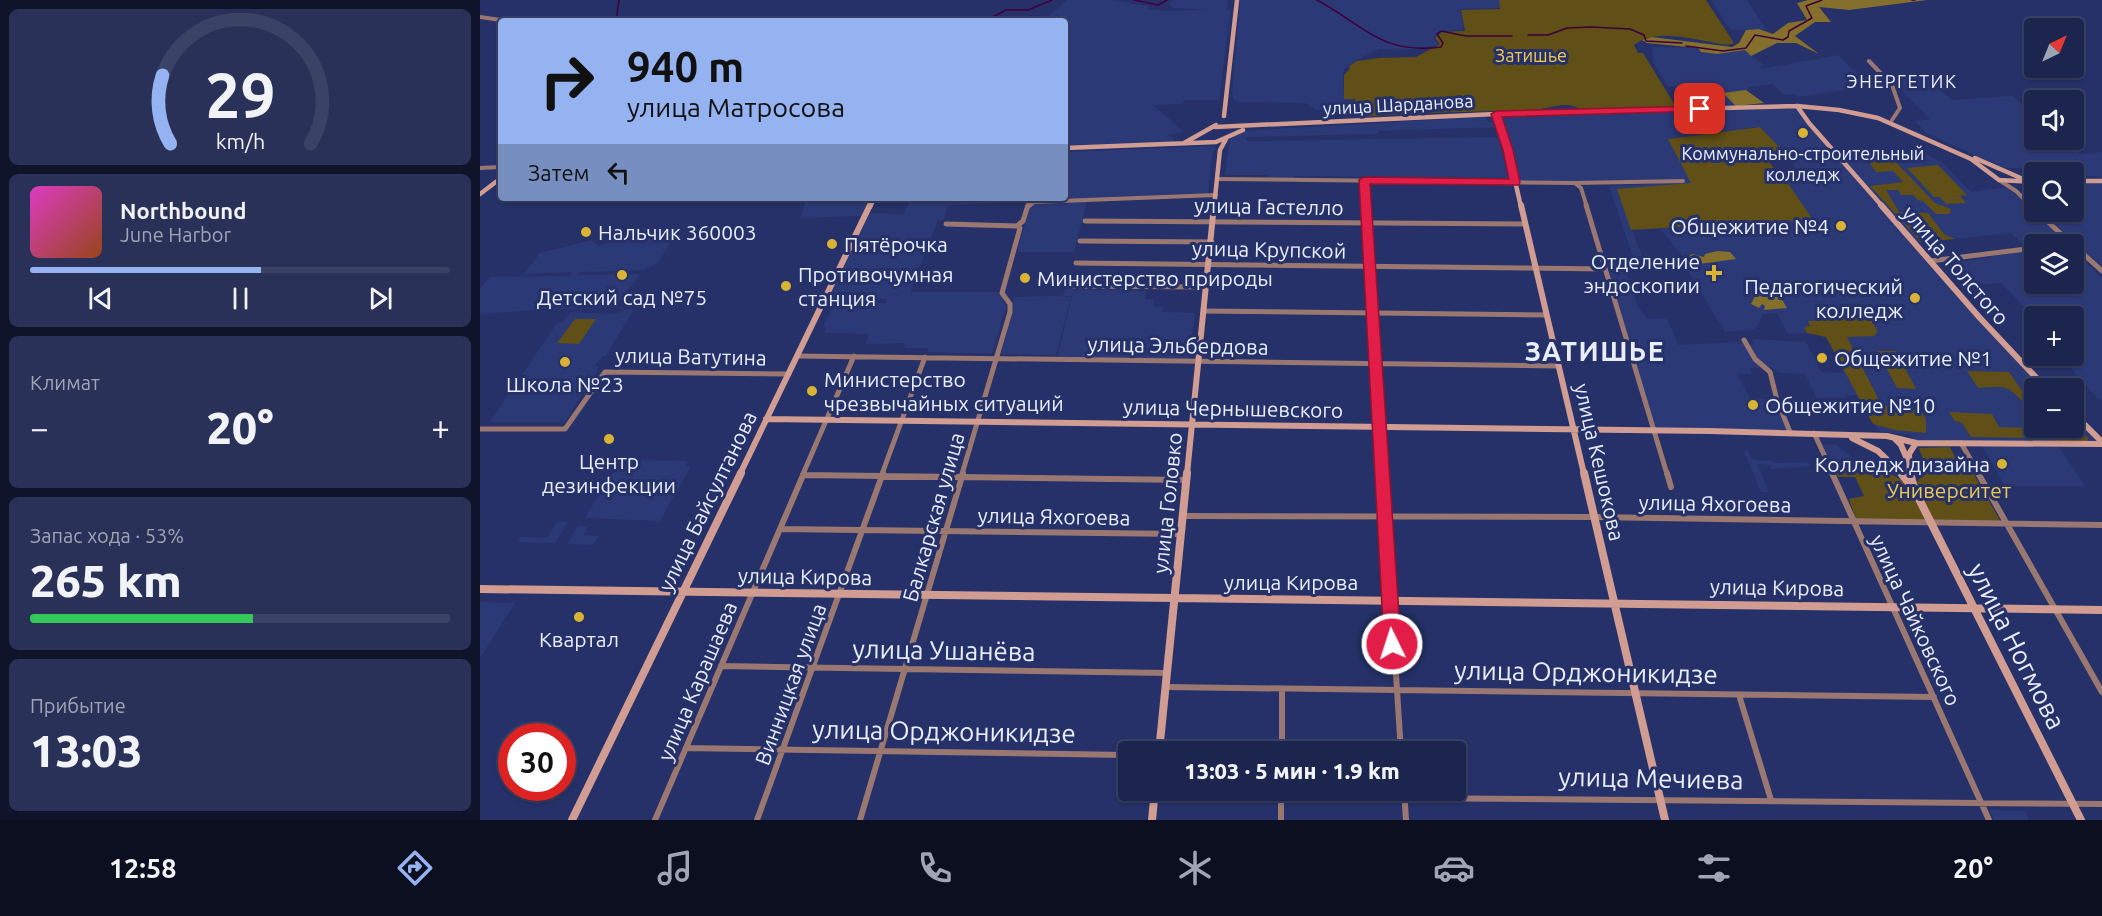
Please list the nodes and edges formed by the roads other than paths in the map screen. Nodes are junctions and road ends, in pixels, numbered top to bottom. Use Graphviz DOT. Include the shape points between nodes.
graph roads {
  1 [pos="1237,0"];
  2 [pos="480,17"];
  3 [pos="498,20"];
  4 [pos="1869,61"];
  5 [pos="1797,106"];
  6 [pos="1496,114"];
  7 [pos="1224,116"];
  8 [pos="1892,120"];
  9 [pos="1229,125"];
  10 [pos="1215,127"];
  11 [pos="1252,127"];
  12 [pos="1207,132"];
  13 [pos="1232,134"];
  14 [pos="1226,139"];
  15 [pos="1215,142"];
  16 [pos="1180,145"];
  17 [pos="1068,148"];
  18 [pos="1220,150"];
  19 [pos="498,166"];
  20 [pos="480,168"];
  21 [pos="1996,178"];
  22 [pos="2009,178"];
  23 [pos="1218,179"];
  24 [pos="498,180"];
  25 [pos="1364,180"];
  26 [pos="2024,180"];
  27 [pos="1683,181"];
  28 [pos="2084,181"];
  29 [pos="2102,181"];
  30 [pos="1515,182"];
  31 [pos="1576,183"];
  32 [pos="2016,191"];
  33 [pos="480,194"];
  34 [pos="1216,195"];
  35 [pos="2024,199"];
  36 [pos="873,201"];
  37 [pos="1060,201"];
  38 [pos="1068,201"];
  39 [pos="1084,221"];
  40 [pos="1214,221"];
  41 [pos="2049,222"];
  42 [pos="1367,223"];
  43 [pos="946,224"];
  44 [pos="1525,224"];
  45 [pos="1017,226"];
  46 [pos="2061,234"];
  47 [pos="1080,241"];
  48 [pos="1212,242"];
  49 [pos="2024,249"];
  50 [pos="2084,255"];
  51 [pos="1930,261"];
  52 [pos="1076,263"];
  53 [pos="1209,264"];
  54 [pos="1370,266"];
  55 [pos="1535,268"];
  56 [pos="1606,269"];
  57 [pos="2102,272"];
  58 [pos="1068,286"];
  59 [pos="1207,287"];
  60 [pos="1204,311"];
  61 [pos="1372,313"];
  62 [pos="1546,315"];
  63 [pos="1744,340"];
  64 [pos="797,356"];
  65 [pos="854,356"];
  66 [pos="925,357"];
  67 [pos="996,358"];
  68 [pos="1199,362"];
  69 [pos="1375,365"];
  70 [pos="1559,366"];
  71 [pos="789,374"];
  72 [pos="2036,378"];
  73 [pos="766,419"];
  74 [pos="827,420"];
  75 [pos="902,420"];
  76 [pos="978,421"];
  77 [pos="1193,423"];
  78 [pos="2084,424"];
  79 [pos="1379,427"];
  80 [pos="480,429"];
  81 [pos="1574,429"];
  82 [pos="1656,430"];
  83 [pos="1790,432"];
  84 [pos="1814,433"];
  85 [pos="1844,435"];
  86 [pos="1884,437"];
  87 [pos="1894,438"];
  88 [pos="1916,443"];
  89 [pos="1961,443"];
  90 [pos="2102,443"];
  91 [pos="1888,458"];
  92 [pos="1907,460"];
  93 [pos="803,475"];
  94 [pos="883,475"];
  95 [pos="962,476"];
  96 [pos="1187,480"];
  97 [pos="1671,487"];
  98 [pos="1915,491"];
  99 [pos="1183,516"];
  100 [pos="1385,516"];
  101 [pos="1594,517"];
  102 [pos="1854,522"];
  103 [pos="1930,523"];
  104 [pos="2007,525"];
  105 [pos="2102,525"];
  106 [pos="781,529"];
  107 [pos="863,530"];
  108 [pos="946,531"];
  109 [pos="1182,534"];
  110 [pos="480,588"];
  111 [pos="683,591"];
  112 [pos="753,592"];
  113 [pos="840,595"];
  114 [pos="927,596"];
  115 [pos="1175,599"];
  116 [pos="1390,600"];
  117 [pos="1616,603"];
  118 [pos="1892,607"];
  119 [pos="1974,608"];
  120 [pos="2054,610"];
  121 [pos="2102,610"];
  122 [pos="721,666"];
  123 [pos="813,668"];
  124 [pos="905,669"];
  125 [pos="1167,674"];
  126 [pos="1166,687"];
  127 [pos="1282,689"];
  128 [pos="1396,690"];
  129 [pos="2102,692"];
  130 [pos="1636,693"];
  131 [pos="1739,695"];
  132 [pos="1934,697"];
  133 [pos="1160,741"];
  134 [pos="1282,741"];
  135 [pos="1400,741"];
  136 [pos="686,748"];
  137 [pos="783,749"];
  138 [pos="880,751"];
  139 [pos="1118,755"];
  140 [pos="1466,795"];
  141 [pos="1660,800"];
  142 [pos="1771,800"];
  143 [pos="1154,801"];
  144 [pos="1281,801"];
  145 [pos="1405,801"];
  146 [pos="1981,802"];
  147 [pos="2073,803"];
  148 [pos="2102,804"];
  149 [pos="572,820"];
  150 [pos="655,820"];
  151 [pos="757,820"];
  152 [pos="860,820"];
  153 [pos="1152,820"];
  154 [pos="1281,820"];
  155 [pos="1406,820"];
  156 [pos="1665,820"];
  157 [pos="1989,820"];
  158 [pos="2081,820"];
  1 -- 7 [label="street"];
  2 -- 3 [label="street"];
  4 -- 8 [label="street" via="1894,87 1900,108"];
  5 -- 6 [label="street, улица Шарданова"];
  5 -- 8 [label="street, улица Шарданова" via="1846,108"];
  5 -- 21 [label="street, улица Шарданова" via="1847,111 1889,122 1971,159"];
  5 -- 51 [label="street, улица Толстого"];
  6 -- 11 [label="street, улица Шарданова"];
  6 -- 30 [label="street, улица Кешокова"];
  7 -- 9 [label="street"];
  7 -- 10 [label="street"];
  8 -- 22 [label="street, улица Шарданова"];
  9 -- 10 [label="street"];
  9 -- 11 [label="street"];
  9 -- 13 [label="street"];
  10 -- 12 [label="street"];
  11 -- 13 [label="street"];
  12 -- 15 [label="street" via="1207,139"];
  12 -- 16 [label="street"];
  13 -- 14 [label="street"];
  14 -- 15 [label="street"];
  14 -- 18 [label="street"];
  15 -- 16 [label="street"];
  15 -- 18 [label="street"];
  16 -- 17 [label="street"];
  18 -- 23 [label="street, улица Головко"];
  19 -- 20 [label="street"];
  21 -- 22 [label="street"];
  21 -- 22 [label="street" via="1995,172"];
  21 -- 32 [label="street"];
  22 -- 26 [label="street"];
  22 -- 32 [label="street"];
  23 -- 25 [label="street"];
  23 -- 34 [label="street, улица Головко"];
  24 -- 33 [label="street"];
  25 -- 30 [label="street"];
  25 -- 42 [label="street"];
  27 -- 31 [label="street"];
  28 -- 29 [label="street"];
  30 -- 31 [label="street"];
  30 -- 44 [label="street, улица Кешокова"];
  31 -- 56 [label="street" via="1581,188"];
  32 -- 35 [label="street"];
  34 -- 38 [label="street"];
  34 -- 40 [label="street, улица Головко"];
  36 -- 64 [label="street, улица Байсултанова"];
  37 -- 45 [label="street" via="1029,204"];
  39 -- 40 [label="street, улица Гастелло"];
  40 -- 42 [label="street, улица Гастелло"];
  40 -- 48 [label="street, улица Головко"];
  41 -- 46 [label="street"];
  42 -- 44 [label="street, улица Гастелло"];
  42 -- 54 [label="street"];
  43 -- 45 [label="street"];
  44 -- 55 [label="street, улица Кешокова"];
  45 -- 67 [label="street, Балкарская улица" via="1020,228 1003,288 1010,312"];
  47 -- 48 [label="street"];
  48 -- 53 [label="street, улица Головко"];
  49 -- 51 [label="street"];
  50 -- 57 [label="street"];
  51 -- 72 [label="street, улица Толстого"];
  52 -- 53 [label="street, улица Крупской"];
  53 -- 54 [label="street, улица Крупской"];
  53 -- 59 [label="street, улица Головко"];
  54 -- 55 [label="street, улица Крупской"];
  54 -- 61 [label="street"];
  55 -- 56 [label="street, улица Крупской"];
  55 -- 62 [label="street, улица Кешокова"];
  56 -- 82 [label="street"];
  58 -- 59 [label="street"];
  59 -- 60 [label="street, улица Головко"];
  60 -- 61 [label="street"];
  60 -- 68 [label="street, улица Головко"];
  61 -- 62 [label="street"];
  61 -- 69 [label="street"];
  62 -- 70 [label="street, улица Кешокова"];
  63 -- 83 [label="street" via="1755,359 1770,372"];
  64 -- 65 [label="street, улица Эльбердова"];
  64 -- 71 [label="street, улица Байсултанова"];
  65 -- 66 [label="street, улица Эльбердова"];
  65 -- 74 [label="street, улица Карашаева"];
  66 -- 67 [label="street, улица Эльбердова"];
  66 -- 75 [label="street, Винницкая улица"];
  67 -- 68 [label="street, улица Эльбердова"];
  67 -- 76 [label="street, Балкарская улица"];
  68 -- 69 [label="street, улица Эльбердова"];
  68 -- 77 [label="street, улица Головко"];
  69 -- 70 [label="street, улица Эльбердова"];
  69 -- 79 [label="street"];
  70 -- 81 [label="street, улица Кешокова"];
  71 -- 73 [label="street, улица Байсултанова"];
  71 -- 80 [label="street, улица Ватутина" via="605,372 565,429"];
  73 -- 74 [label="street, улица Чернышевского"];
  73 -- 111 [label="street, улица Байсултанова"];
  74 -- 75 [label="street, улица Чернышевского"];
  74 -- 93 [label="street, улица Карашаева"];
  75 -- 76 [label="street, улица Чернышевского"];
  75 -- 94 [label="street, Винницкая улица"];
  76 -- 77 [label="street, улица Чернышевского"];
  76 -- 95 [label="street, Балкарская улица"];
  77 -- 79 [label="street, улица Чернышевского"];
  77 -- 96 [label="street, улица Головко"];
  78 -- 90 [label="street"];
  79 -- 81 [label="street, улица Чернышевского"];
  79 -- 100 [label="street"];
  81 -- 82 [label="street, улица Чернышевского"];
  81 -- 101 [label="street, улица Кешокова"];
  82 -- 83 [label="street, улица Чернышевского"];
  82 -- 97 [label="street"];
  83 -- 84 [label="street, улица Чернышевского"];
  84 -- 85 [label="street, улица Чернышевского"];
  84 -- 102 [label="street, улица Чайковского"];
  85 -- 86 [label="street, улица Чернышевского"];
  85 -- 91 [label="street"];
  86 -- 87 [label="street, улица Чернышевского"];
  86 -- 91 [label="street" via="1880,441"];
  87 -- 88 [label="street, улица Чернышевского"];
  87 -- 92 [label="street"];
  88 -- 89 [label="street"];
  88 -- 92 [label="street"];
  89 -- 90 [label="street"];
  89 -- 104 [label="street"];
  91 -- 92 [label="street" via="1900,464"];
  91 -- 98 [label="street"];
  92 -- 98 [label="street"];
  93 -- 94 [label="street"];
  93 -- 106 [label="street, улица Карашаева"];
  94 -- 95 [label="street"];
  94 -- 107 [label="street, Винницкая улица"];
  95 -- 96 [label="street"];
  95 -- 108 [label="street, Балкарская улица"];
  96 -- 99 [label="street, улица Головко"];
  98 -- 103 [label="street, улица Ногмова"];
  99 -- 100 [label="street, улица Яхогоева"];
  99 -- 109 [label="street, улица Головко"];
  100 -- 101 [label="street, улица Яхогоева"];
  100 -- 116 [label="street"];
  101 -- 102 [label="street, улица Яхогоева"];
  101 -- 117 [label="street, улица Кешокова"];
  102 -- 103 [label="street, улица Яхогоева"];
  102 -- 118 [label="street, улица Чайковского"];
  103 -- 104 [label="street, улица Яхогоева"];
  103 -- 119 [label="street, улица Ногмова"];
  104 -- 105 [label="street, улица Яхогоева"];
  104 -- 120 [label="street"];
  106 -- 107 [label="street, улица Яхогоева"];
  106 -- 112 [label="street, улица Карашаева"];
  107 -- 108 [label="street, улица Яхогоева"];
  107 -- 113 [label="street, Винницкая улица"];
  108 -- 109 [label="street, улица Яхогоева"];
  108 -- 114 [label="street, Балкарская улица"];
  109 -- 115 [label="street, улица Головко"];
  110 -- 111 [label="street, улица Кирова"];
  111 -- 112 [label="street, улица Кирова"];
  111 -- 149 [label="street, улица Байсултанова"];
  112 -- 113 [label="street, улица Кирова"];
  112 -- 122 [label="street, улица Карашаева"];
  113 -- 114 [label="street, улица Кирова"];
  113 -- 123 [label="street, Винницкая улица"];
  114 -- 115 [label="street, улица Кирова"];
  114 -- 124 [label="street, Балкарская улица"];
  115 -- 116 [label="street, улица Кирова"];
  115 -- 125 [label="street, улица Головко"];
  116 -- 117 [label="street, улица Кирова"];
  116 -- 128 [label="street"];
  117 -- 118 [label="street, улица Кирова"];
  117 -- 130 [label="street, улица Кешокова"];
  118 -- 119 [label="street, улица Кирова"];
  118 -- 132 [label="street, улица Чайковского"];
  119 -- 120 [label="street, улица Кирова"];
  119 -- 147 [label="street, улица Ногмова"];
  120 -- 121 [label="street, улица Кирова"];
  120 -- 129 [label="street"];
  122 -- 123 [label="street, улица Ушанёва"];
  122 -- 136 [label="street, улица Карашаева"];
  123 -- 124 [label="street, улица Ушанёва"];
  123 -- 137 [label="street, Винницкая улица"];
  124 -- 125 [label="street, улица Ушанёва"];
  124 -- 138 [label="street, Балкарская улица"];
  125 -- 126 [label="street, улица Головко"];
  126 -- 127 [label="street, улица Орджоникидзе"];
  126 -- 133 [label="street, улица Головко"];
  127 -- 128 [label="street, улица Орджоникидзе"];
  127 -- 134 [label="street"];
  128 -- 130 [label="street, улица Орджоникидзе"];
  128 -- 135 [label="street"];
  130 -- 131 [label="street, улица Орджоникидзе"];
  130 -- 141 [label="street, улица Кешокова"];
  131 -- 132 [label="street, улица Орджоникидзе"];
  131 -- 142 [label="street"];
  132 -- 146 [label="street, улица Чайковского"];
  136 -- 137 [label="street, улица Орджоникидзе"];
  136 -- 150 [label="street, улица Карашаева"];
  137 -- 138 [label="street, улица Орджоникидзе"];
  137 -- 151 [label="street, Винницкая улица"];
  138 -- 139 [label="street, улица Орджоникидзе"];
  138 -- 152 [label="street, Балкарская улица"];
  140 -- 141 [label="street, улица Мечиева"];
  141 -- 142 [label="street, улица Мечиева"];
  141 -- 156 [label="street, улица Кешокова"];
  142 -- 146 [label="street, улица Мечиева"];
  143 -- 153 [label="street"];
  144 -- 154 [label="street"];
  145 -- 155 [label="street"];
  146 -- 147 [label="street, улица Мечиева"];
  146 -- 157 [label="street, улица Чайковского"];
  147 -- 148 [label="street, улица Мечиева"];
  147 -- 158 [label="street, улица Ногмова"];
}
